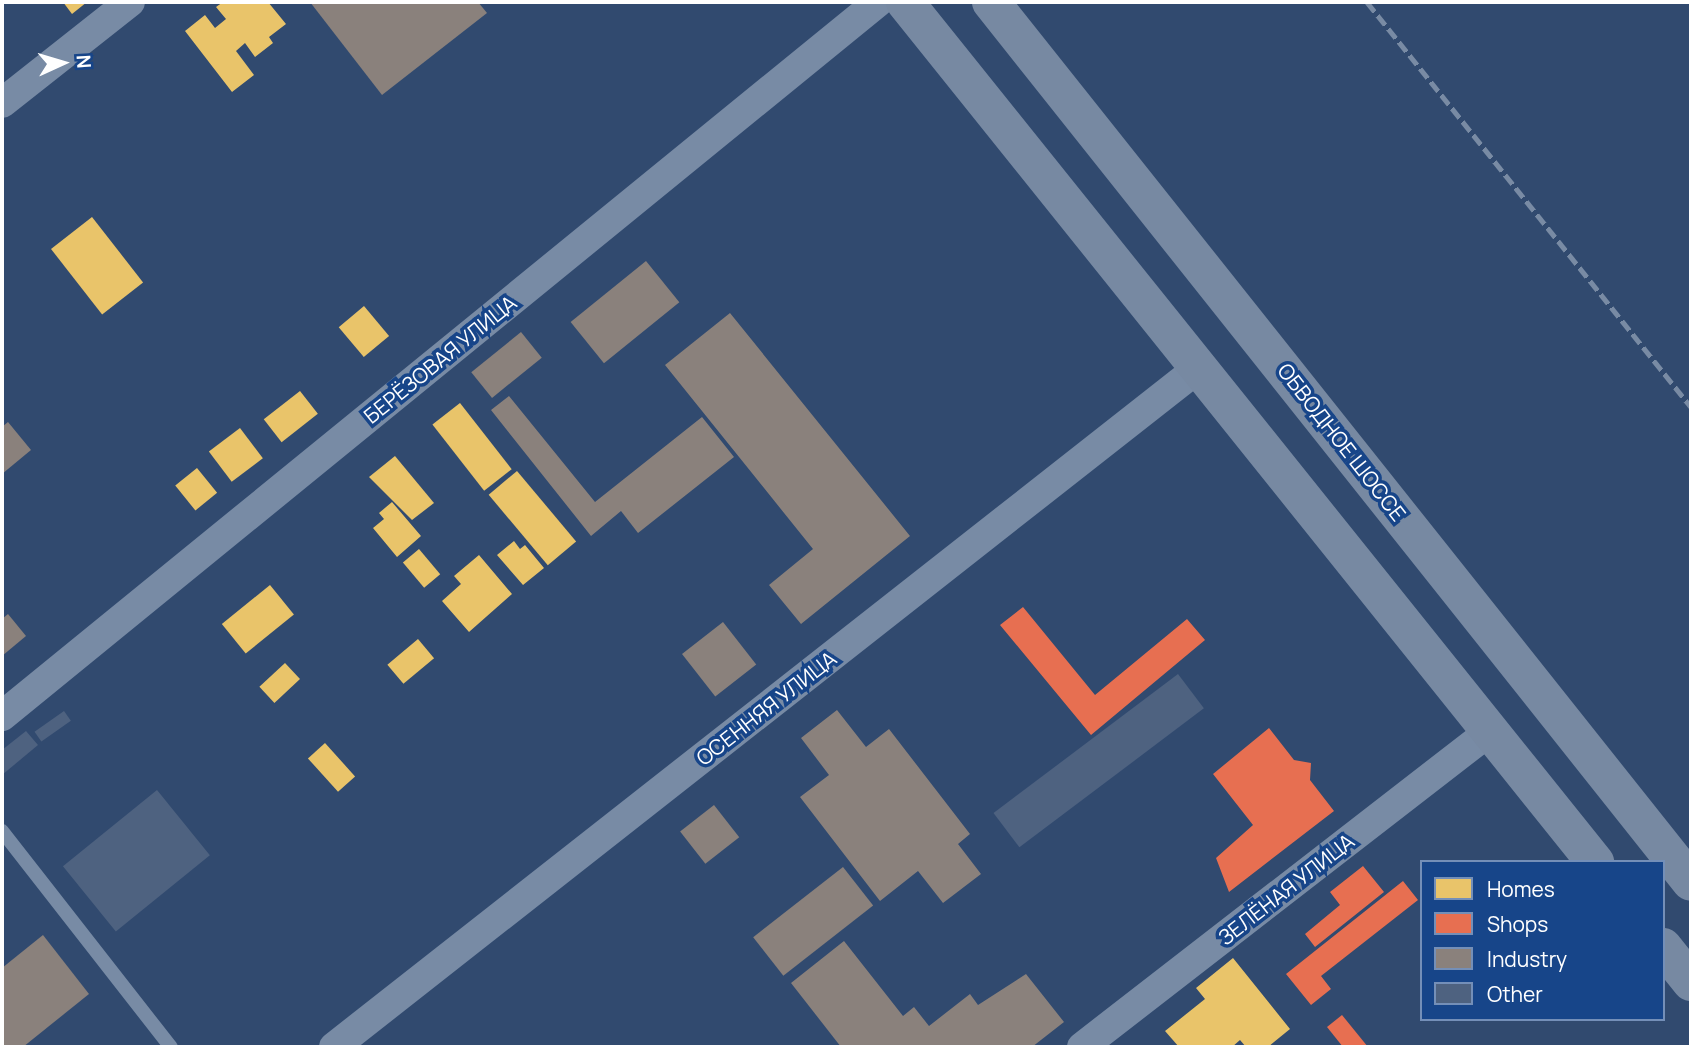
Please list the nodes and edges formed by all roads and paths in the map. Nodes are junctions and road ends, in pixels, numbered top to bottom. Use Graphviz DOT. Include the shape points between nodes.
graph roads {
  1 [pos="130,2"];
  2 [pos="878,2"];
  3 [pos="905,2"];
  4 [pos="991,2"];
  5 [pos="2,103"];
  6 [pos="1197,369"];
  7 [pos="2,716"];
  8 [pos="1490,731"];
  9 [pos="2,831"];
  10 [pos="1593,860"];
  11 [pos="1691,882"];
  12 [pos="1665,950"];
  13 [pos="1691,982"];
  14 [pos="172,1047"];
  15 [pos="334,1047"];
  16 [pos="1082,1047"];
  1 -- 5 [label="street"];
  2 -- 7 [label="street, БЕРЁЗОВАЯ УЛИЦА"];
  3 -- 6 [label="main road"];
  4 -- 11 [label="main road, ОБВОДНОЕ ШОССЕ"];
  6 -- 8 [label="main road"];
  6 -- 15 [label="street, ОСЕННЯЯ УЛИЦА"];
  8 -- 10 [label="main road"];
  8 -- 16 [label="street, ЗЕЛЁНАЯ УЛИЦА"];
  9 -- 14 [label="lane"];
  12 -- 13 [label="main road"];
}
